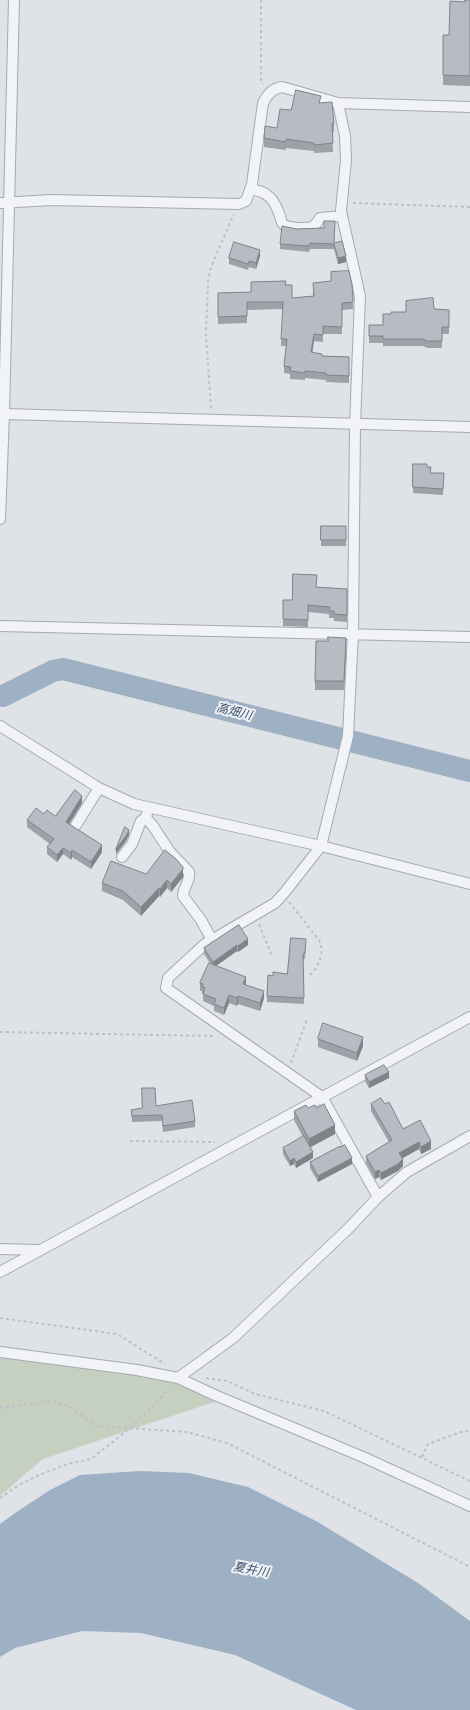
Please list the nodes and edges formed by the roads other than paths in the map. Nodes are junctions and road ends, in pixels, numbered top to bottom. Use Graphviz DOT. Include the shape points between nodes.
graph roads {
  1 [pos="14,0"];
  2 [pos="338,103"];
  3 [pos="470,107"];
  4 [pos="250,189"];
  5 [pos="4,203"];
  6 [pos="342,216"];
  7 [pos="4,277"];
  8 [pos="2,356"];
  9 [pos="4,414"];
  10 [pos="355,425"];
  11 [pos="470,427"];
  12 [pos="0,519"];
  13 [pos="0,626"];
  14 [pos="353,633"];
  15 [pos="470,637"];
  16 [pos="0,726"];
  17 [pos="99,788"];
  18 [pos="148,808"];
  19 [pos="146,818"];
  20 [pos="76,825"];
  21 [pos="321,846"];
  22 [pos="122,857"];
  23 [pos="470,884"];
  24 [pos="212,940"];
  25 [pos="470,1017"];
  26 [pos="322,1097"];
  27 [pos="470,1136"];
  28 [pos="378,1197"];
  29 [pos="0,1249"];
  30 [pos="40,1250"];
  31 [pos="0,1272"];
  32 [pos="0,1352"];
  33 [pos="181,1376"];
  34 [pos="470,1506"];
  1 -- 5 [label="street"];
  2 -- 3 [label="street"];
  2 -- 4 [label="street" via="282,87 276,87 270,92 263,103"];
  2 -- 6 [label="street" via="345,136 346,160"];
  4 -- 5 [label="street" via="246,201 239,204 52,200"];
  4 -- 6 [label="street" via="260,191 271,198 281,222 288,226 312,226 320,218"];
  5 -- 7 [label="street"];
  6 -- 10 [label="street" via="360,296"];
  7 -- 8 [label="street"];
  8 -- 9 [label="street"];
  9 -- 10 [label="street"];
  9 -- 12 [label="street"];
  10 -- 11 [label="street"];
  10 -- 14 [label="street"];
  13 -- 14 [label="street"];
  14 -- 15 [label="street"];
  14 -- 21 [label="street" via="347,741"];
  16 -- 17 [label="street"];
  17 -- 18 [label="street"];
  17 -- 20 [label="street"];
  18 -- 19 [label="street"];
  18 -- 21 [label="street"];
  19 -- 22 [label="street" via="141,821 132,844"];
  19 -- 24 [label="street" via="188,872 189,880 183,896"];
  21 -- 23 [label="street"];
  21 -- 24 [label="street" via="275,902"];
  24 -- 26 [label="street" via="168,978 166,988"];
  25 -- 26 [label="street"];
  26 -- 28 [label="street"];
  26 -- 30 [label="street"];
  27 -- 28 [label="street" via="407,1172"];
  28 -- 33 [label="street" via="349,1228 233,1338"];
  29 -- 30 [label="street"];
  30 -- 31 [label="street"];
  32 -- 33 [label="street"];
  33 -- 34 [label="street" via="217,1396"];
}
